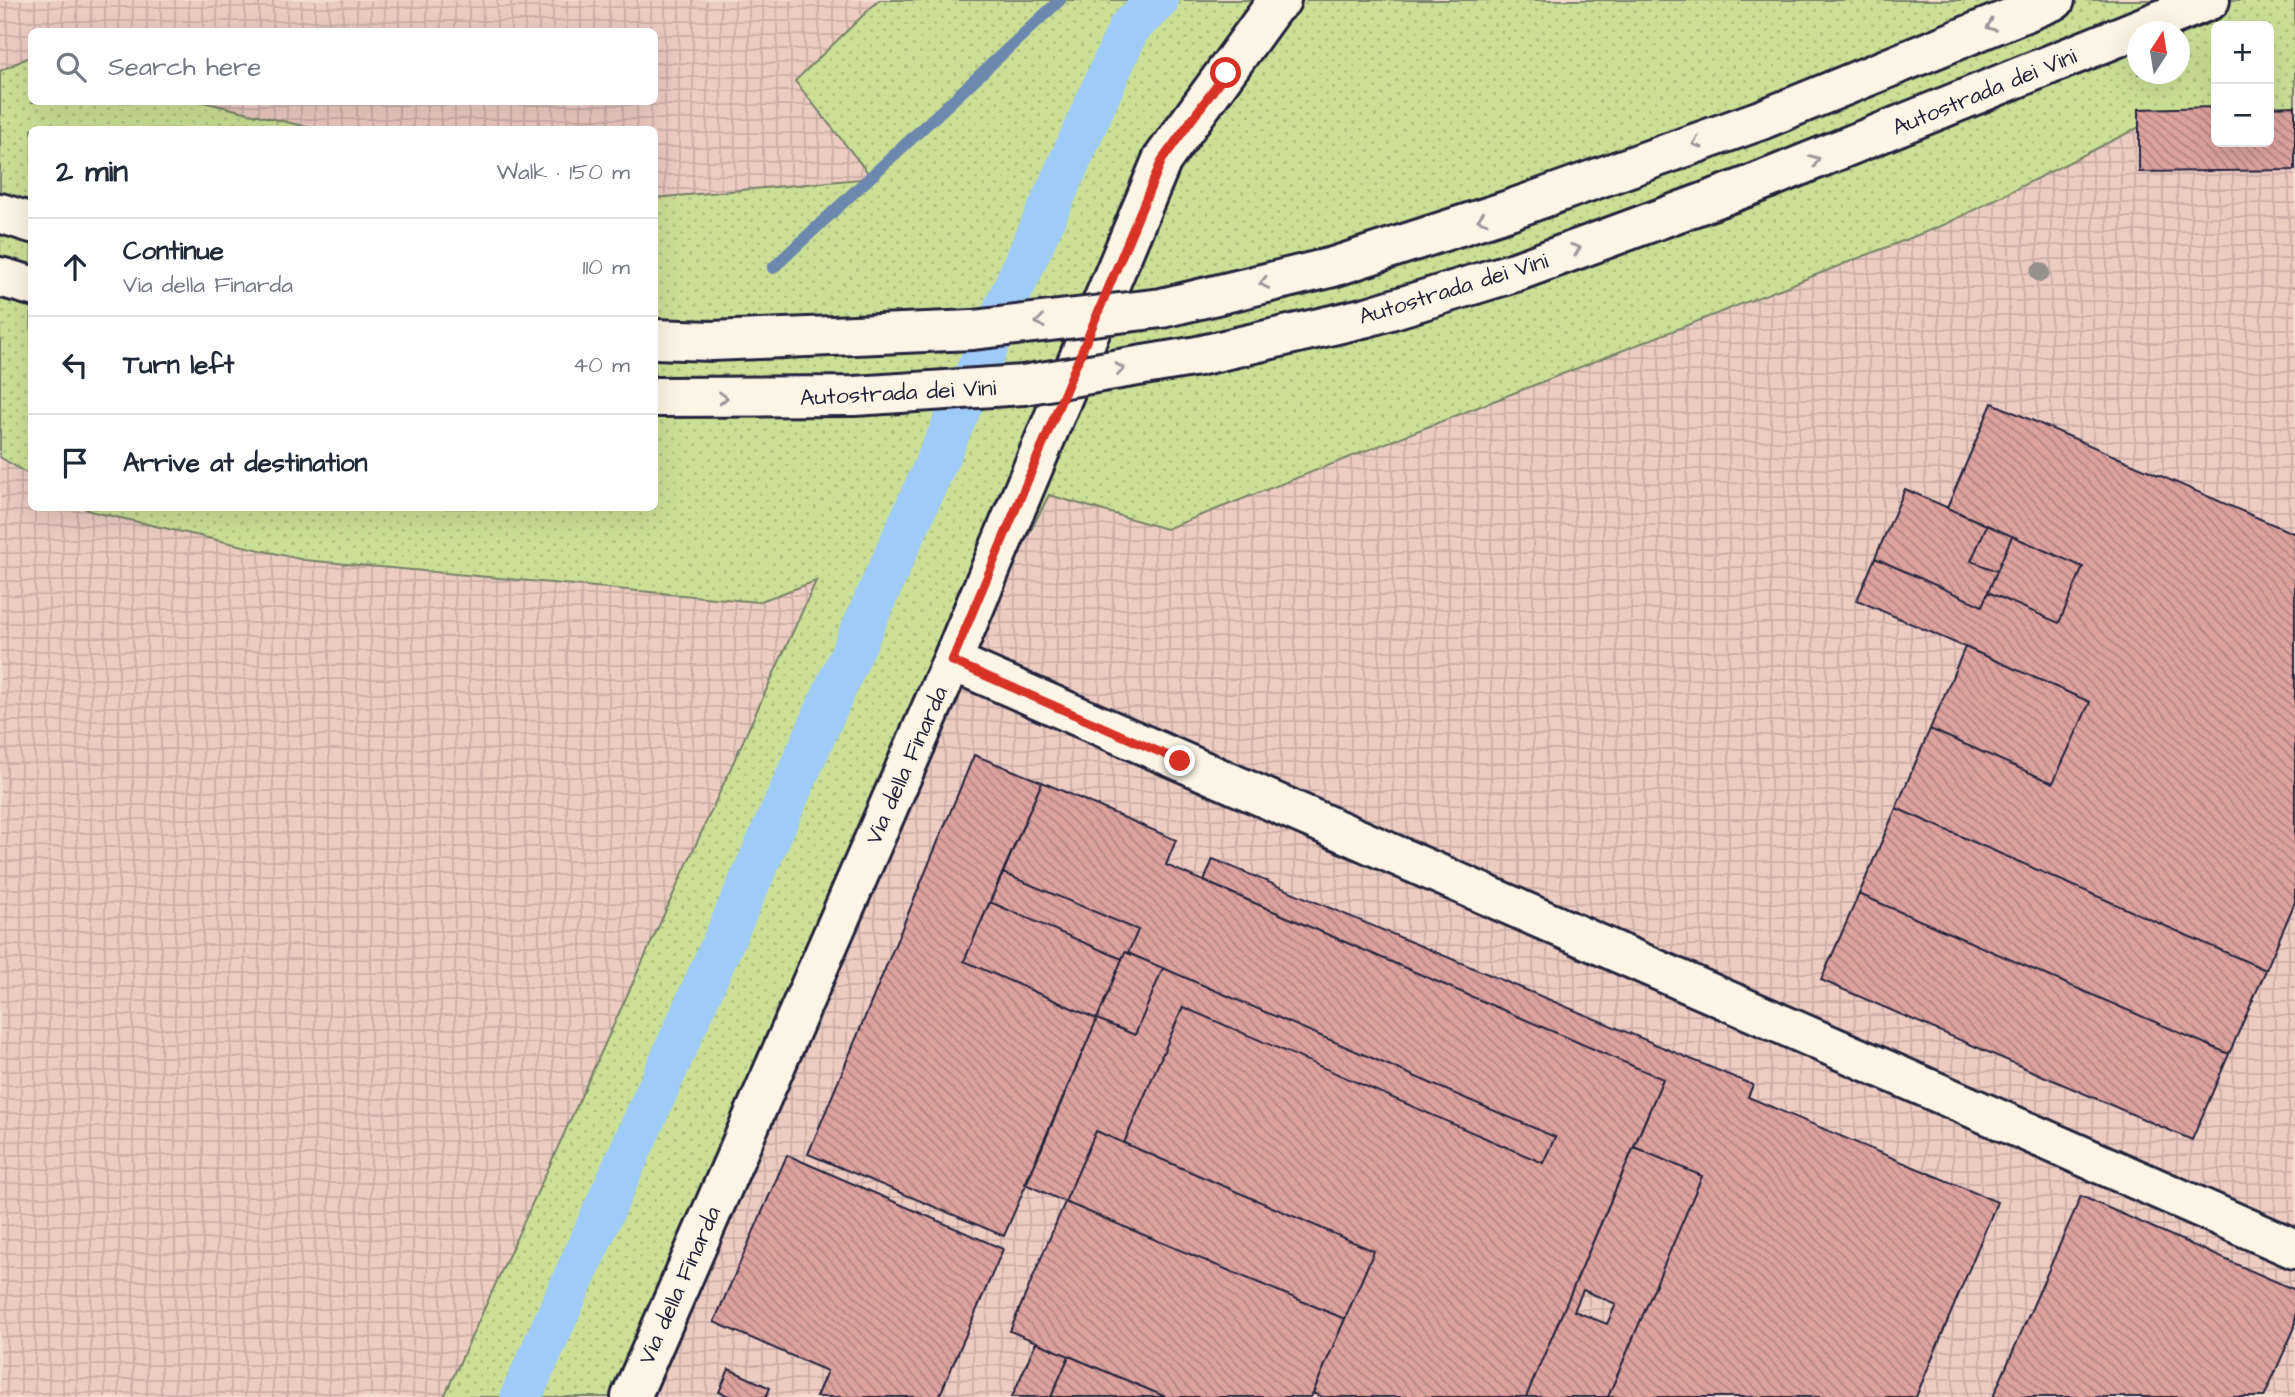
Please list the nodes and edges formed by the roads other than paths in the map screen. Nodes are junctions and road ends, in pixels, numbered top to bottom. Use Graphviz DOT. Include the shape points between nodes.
graph roads {
  1 [pos="1281,0"];
  2 [pos="2055,0"];
  3 [pos="2210,0"];
  4 [pos="0,213"];
  5 [pos="28,222"];
  6 [pos="0,277"];
  7 [pos="28,284"];
  8 [pos="658,339"];
  9 [pos="658,397"];
  10 [pos="952,661"];
  11 [pos="2295,1249"];
  12 [pos="631,1397"];
  1 -- 10 [label="main road, Via della Finarda" via="1162,160"];
  2 -- 8 [label="main road, one-way, bridge" via="1761,120 1333,267 1162,308 973,330"];
  9 -- 3 [label="main road, Autostrada dei Vini, one-way, bridge" via="854,396 1023,385 1198,356 1367,317 1490,279 1752,185"];
  4 -- 5 [label="main road"];
  6 -- 7 [label="main road"];
  10 -- 11 [label="main road"];
  10 -- 12 [label="main road, Via della Finarda"];
}
